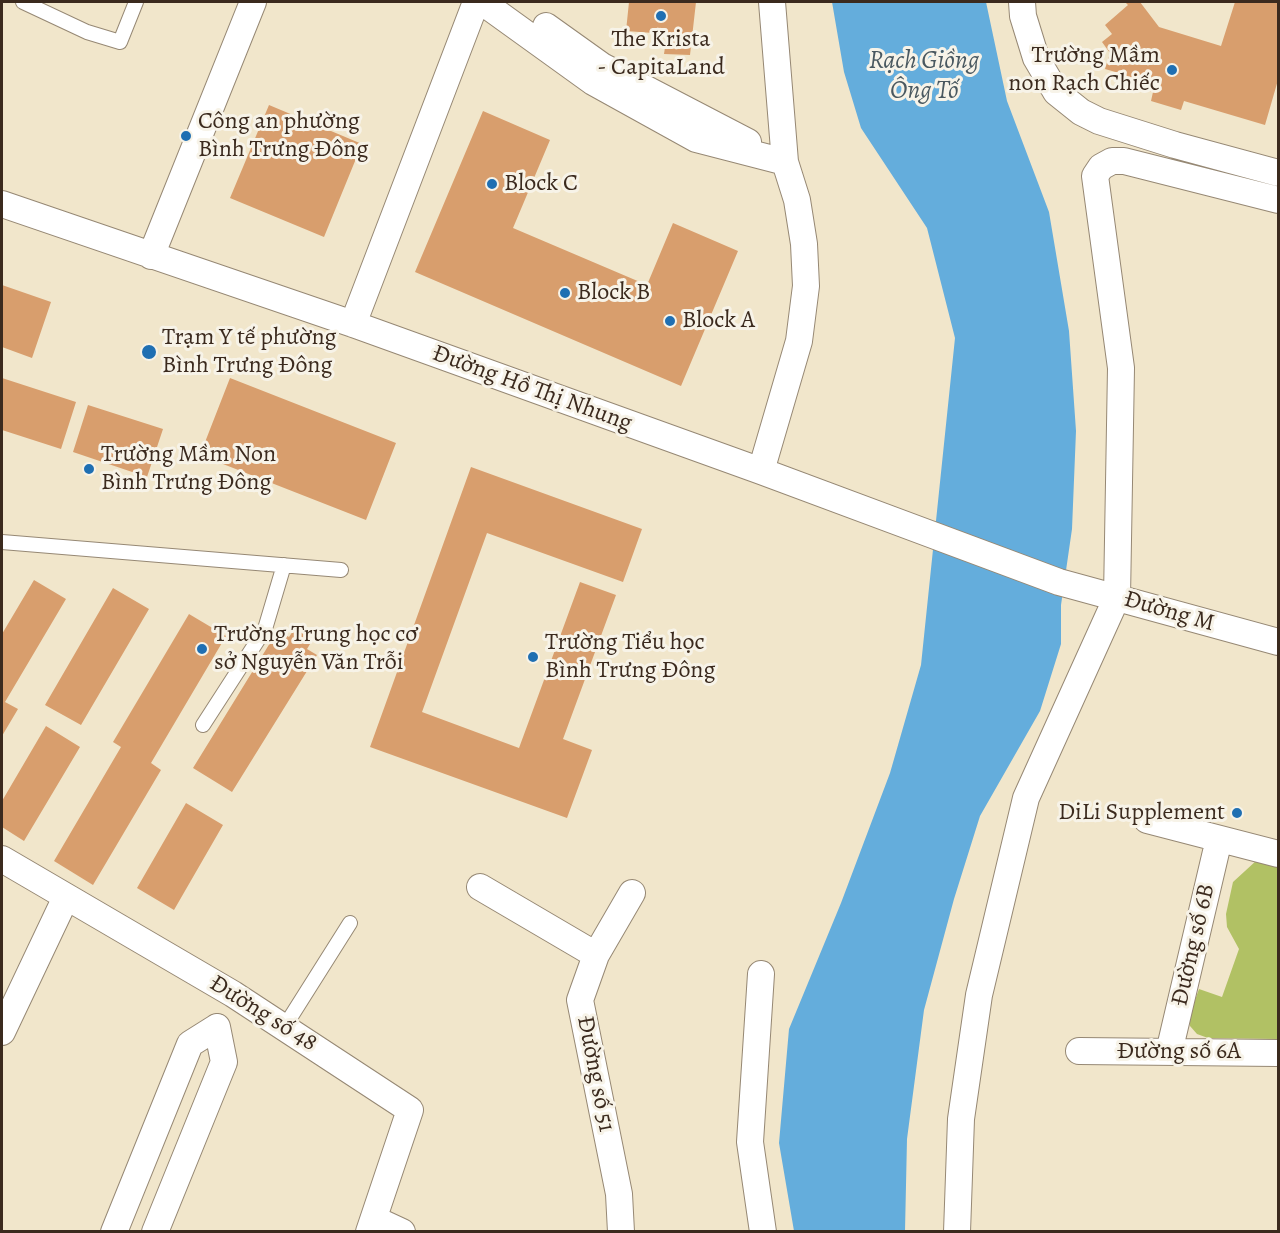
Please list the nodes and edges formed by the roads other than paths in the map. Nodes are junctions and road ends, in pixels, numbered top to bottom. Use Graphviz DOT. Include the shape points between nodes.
graph roads {
  1 [pos="23,2"];
  2 [pos="136,2"];
  3 [pos="253,2"];
  4 [pos="476,2"];
  5 [pos="482,2"];
  6 [pos="510,2"];
  7 [pos="772,2"];
  8 [pos="1022,2"];
  9 [pos="598,74"];
  10 [pos="785,162"];
  11 [pos="1278,173"];
  12 [pos="1278,200"];
  13 [pos="2,204"];
  14 [pos="151,256"];
  15 [pos="353,324"];
  16 [pos="761,471"];
  17 [pos="2,542"];
  18 [pos="284,565"];
  19 [pos="341,570"];
  20 [pos="1059,582"];
  21 [pos="1117,597"];
  22 [pos="1278,642"];
  23 [pos="203,726"];
  24 [pos="1147,820"];
  25 [pos="1219,838"];
  26 [pos="1278,854"];
  27 [pos="2,859"];
  28 [pos="480,887"];
  29 [pos="632,893"];
  30 [pos="66,897"];
  31 [pos="350,923"];
  32 [pos="596,955"];
  33 [pos="761,974"];
  34 [pos="233,994"];
  35 [pos="285,1026"];
  36 [pos="217,1027"];
  37 [pos="2,1032"];
  38 [pos="1079,1051"];
  39 [pos="1168,1052"];
  40 [pos="1278,1053"];
  41 [pos="371,1225"];
  42 [pos="114,1232"];
  43 [pos="155,1232"];
  44 [pos="402,1232"];
  45 [pos="621,1232"];
  46 [pos="763,1232"];
  47 [pos="957,1232"];
  1 -- 2 [label="lane" via="87,32 120,42"];
  3 -- 14 [label="street"];
  4 -- 15 [label="street"];
  5 -- 9 [label="street"];
  6 -- 9 [label="street"];
  7 -- 10 [label="street"];
  8 -- 11 [label="street" via="1036,58 1056,92 1081,112 1175,145"];
  9 -- 10 [label="street" via="696,139"];
  10 -- 16 [label="street" via="797,200 806,286 798,341"];
  12 -- 21 [label="street" via="1124,161 1101,166 1095,176 1120,368"];
  13 -- 14 [label="street, Đường Hồ Thị Nhung"];
  14 -- 15 [label="street, Đường Hồ Thị Nhung"];
  15 -- 16 [label="street, Đường Hồ Thị Nhung"];
  16 -- 20 [label="street, Đường Hồ Thị Nhung"];
  17 -- 18 [label="lane"];
  18 -- 19 [label="lane"];
  18 -- 23 [label="lane" via="265,629"];
  20 -- 21 [label="street, Đường M"];
  21 -- 22 [label="street, Đường M"];
  21 -- 47 [label="street" via="1026,798 979,995 961,1119"];
  24 -- 25 [label="street"];
  25 -- 26 [label="street"];
  25 -- 39 [label="street, Đường số 6B"];
  27 -- 30 [label="street, Đường số 48"];
  28 -- 32 [label="street"];
  29 -- 32 [label="street, Đường số 51"];
  30 -- 34 [label="street, Đường số 48"];
  30 -- 37 [label="street"];
  31 -- 35 [label="lane"];
  32 -- 45 [label="street, Đường số 51" via="580,1000 619,1194"];
  33 -- 46 [label="street" via="750,1142"];
  34 -- 35 [label="street, Đường số 48"];
  34 -- 36 [label="street"];
  35 -- 41 [label="street, Đường số 48" via="410,1110"];
  36 -- 42 [label="street" via="190,1044"];
  36 -- 43 [label="street" via="224,1062"];
  38 -- 39 [label="street, Đường số 6A"];
  39 -- 40 [label="street, Đường số 6A"];
  41 -- 44 [label="street"];
}
